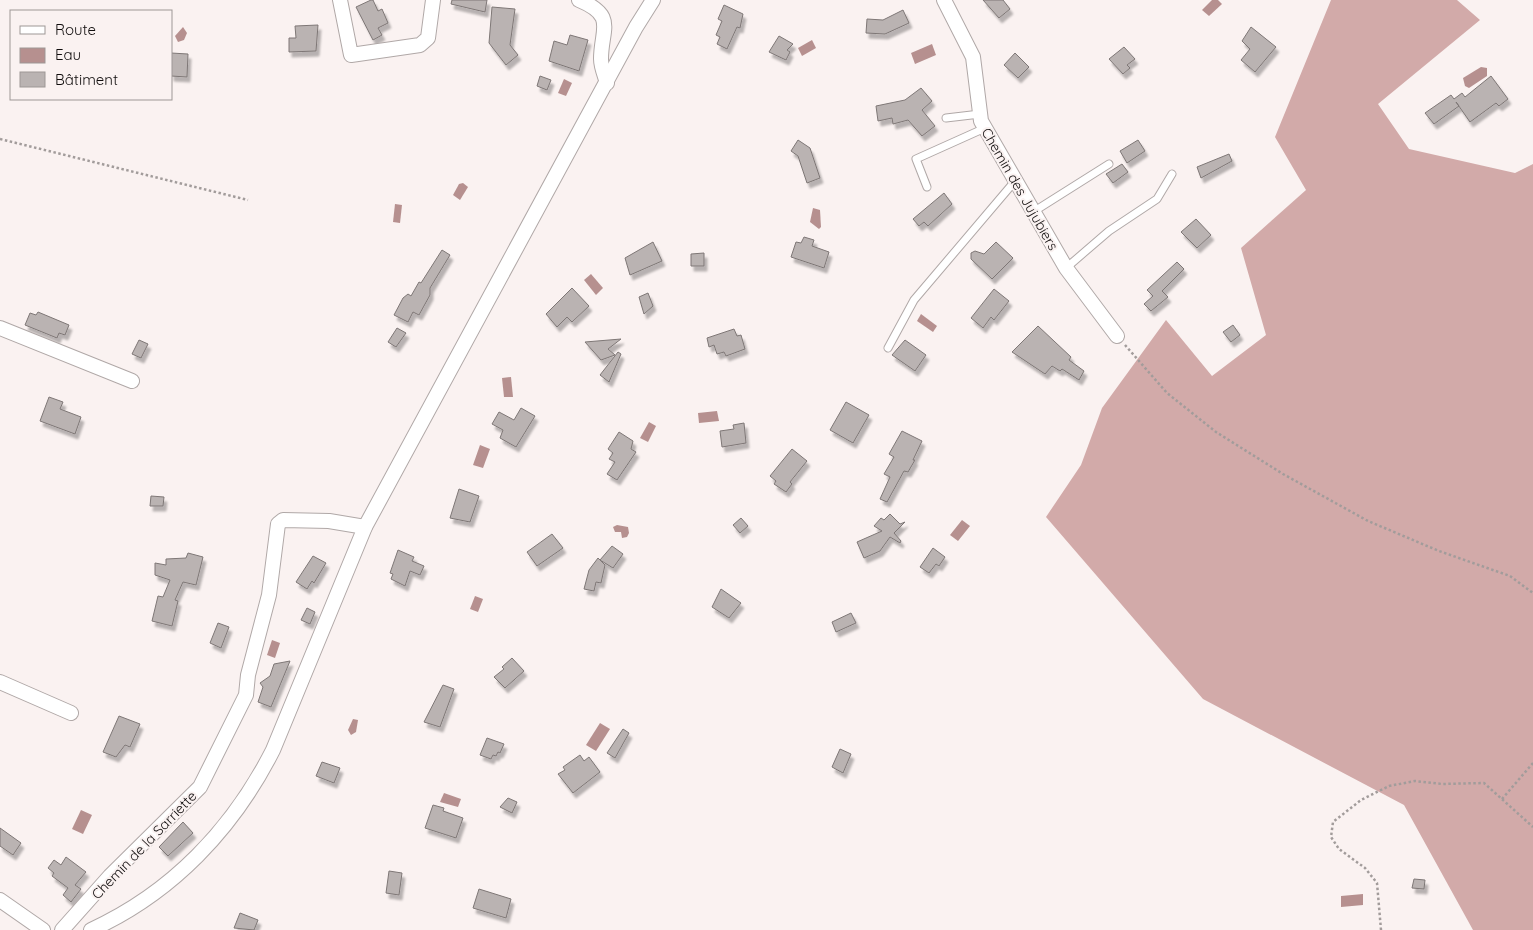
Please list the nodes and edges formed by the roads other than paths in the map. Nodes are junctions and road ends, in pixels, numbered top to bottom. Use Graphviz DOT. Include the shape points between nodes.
graph roads {
  1 [pos="340,0"];
  2 [pos="433,0"];
  3 [pos="579,0"];
  4 [pos="653,0"];
  5 [pos="944,0"];
  6 [pos="607,83"];
  7 [pos="980,114"];
  8 [pos="946,118"];
  9 [pos="985,128"];
  10 [pos="1109,164"];
  11 [pos="1172,174"];
  12 [pos="1015,181"];
  13 [pos="927,187"];
  14 [pos="1033,213"];
  15 [pos="1066,268"];
  16 [pos="0,328"];
  17 [pos="1117,336"];
  18 [pos="888,348"];
  19 [pos="132,381"];
  20 [pos="365,527"];
  21 [pos="0,682"];
  22 [pos="71,713"];
  23 [pos="0,900"];
  24 [pos="43,930"];
  25 [pos="62,930"];
  26 [pos="91,930"];
  1 -- 2 [label="street" via="352,55 420,45 428,38"];
  3 -- 6 [label="street" via="601,14 605,30 601,60"];
  4 -- 6 [label="street"];
  5 -- 7 [label="street, Chemin des Jujubiers" via="973,57"];
  6 -- 20 [label="street"];
  7 -- 8 [label="lane"];
  7 -- 9 [label="street, Chemin des Jujubiers"];
  9 -- 12 [label="street, Chemin des Jujubiers"];
  9 -- 13 [label="lane" via="916,159"];
  10 -- 14 [label="lane"];
  11 -- 15 [label="lane" via="1157,199 1109,230"];
  12 -- 14 [label="street, Chemin des Jujubiers"];
  12 -- 18 [label="lane" via="914,300"];
  14 -- 15 [label="street, Chemin des Jujubiers"];
  15 -- 17 [label="street, Chemin des Jujubiers"];
  16 -- 19 [label="street"];
  20 -- 25 [label="street, Chemin de la Sarriette" via="301,520 283,520 278,524 270,595 248,675 246,695 204,780"];
  20 -- 26 [label="street" via="273,750 243,802 204,851 183,871 125,912"];
  21 -- 22 [label="street"];
  23 -- 24 [label="street"];
}
